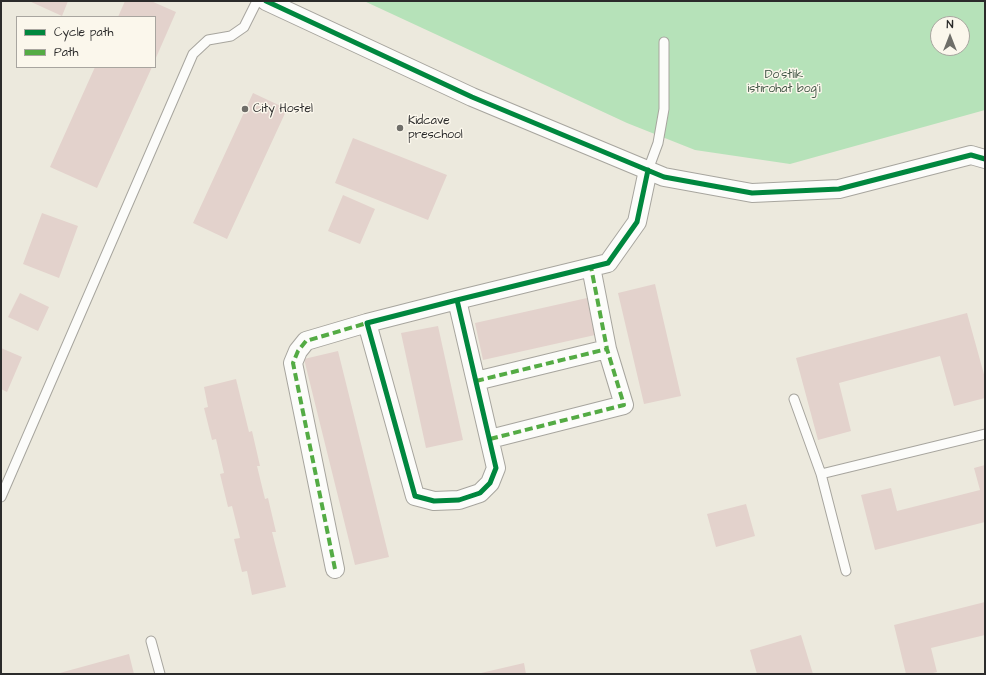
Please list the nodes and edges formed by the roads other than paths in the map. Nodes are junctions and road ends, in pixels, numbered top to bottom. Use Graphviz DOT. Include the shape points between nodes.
graph roads {
  1 [pos="257,1"];
  2 [pos="266,1"];
  3 [pos="664,42"];
  4 [pos="985,159"];
  5 [pos="648,170"];
  6 [pos="591,267"];
  7 [pos="457,300"];
  8 [pos="367,323"];
  9 [pos="607,349"];
  10 [pos="476,381"];
  11 [pos="794,399"];
  12 [pos="985,434"];
  13 [pos="490,439"];
  14 [pos="821,474"];
  15 [pos="2,493"];
  16 [pos="335,569"];
  17 [pos="846,571"];
  18 [pos="151,641"];
  19 [pos="160,674"];
  1 -- 15 [label="lane" via="244,27 231,36 208,40 193,54"];
  2 -- 5 [label="street" via="472,97"];
  3 -- 5 [label="lane" via="664,109 658,143"];
  4 -- 5 [label="street" via="971,154 840,189 752,193 664,177"];
  5 -- 6 [label="street" via="637,222 608,263"];
  6 -- 7 [label="street"];
  6 -- 9 [label="street"];
  7 -- 8 [label="street"];
  7 -- 10 [label="street"];
  8 -- 13 [label="street" via="415,496 434,501 459,500 480,493 490,483 496,468"];
  8 -- 16 [label="street" via="306,341 298,350 293,364"];
  9 -- 10 [label="street"];
  9 -- 13 [label="street" via="624,405"];
  10 -- 13 [label="street"];
  11 -- 14 [label="lane"];
  12 -- 14 [label="lane"];
  14 -- 17 [label="lane"];
  18 -- 19 [label="lane"];
}
